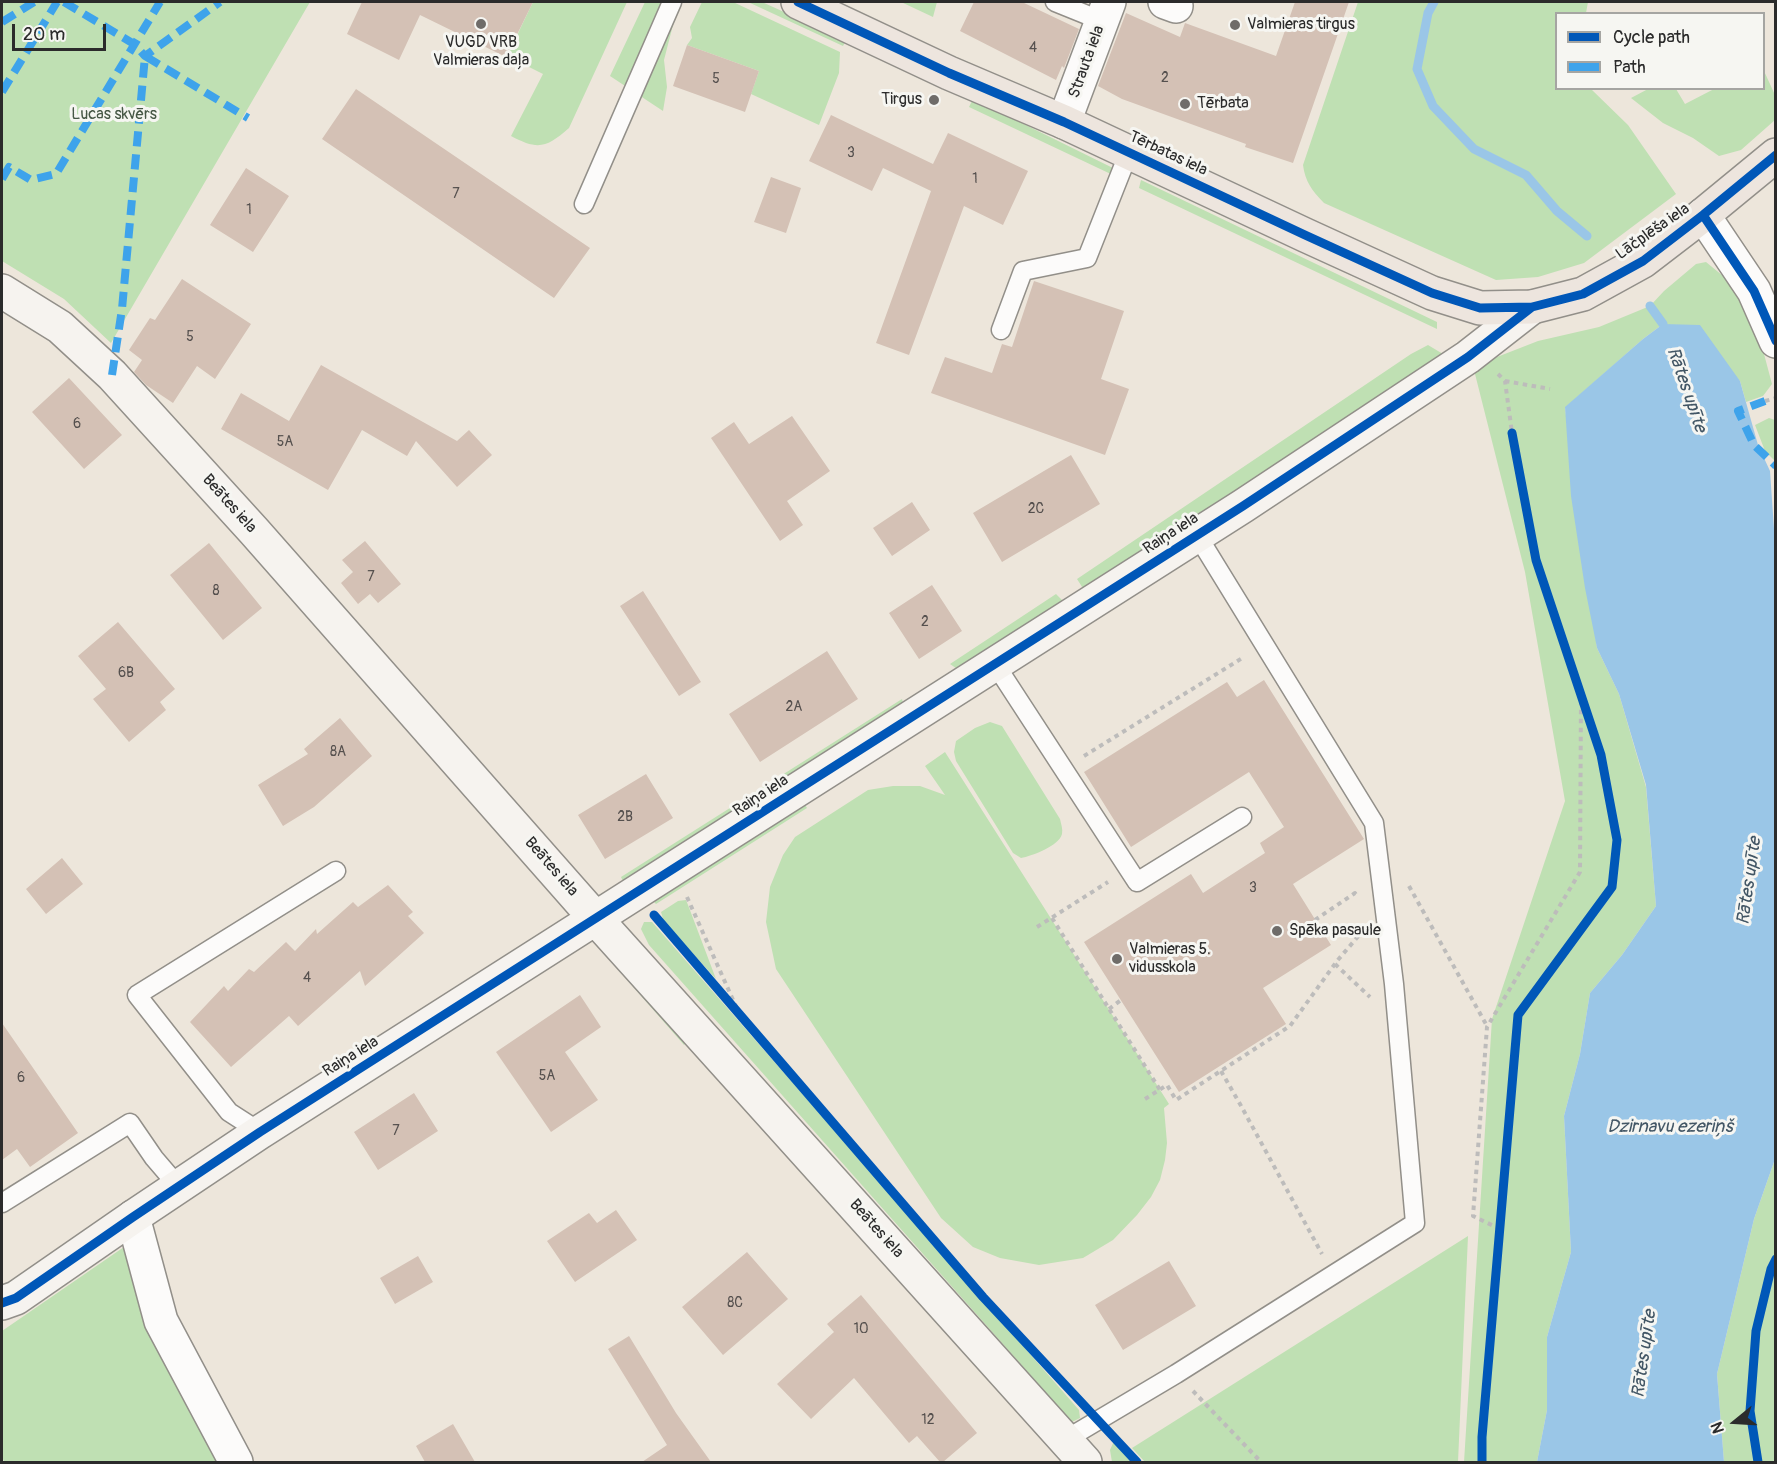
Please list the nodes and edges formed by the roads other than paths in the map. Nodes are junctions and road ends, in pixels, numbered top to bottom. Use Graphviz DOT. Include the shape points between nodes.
graph roads {
  1 [pos="672,2"];
  2 [pos="798,2"];
  3 [pos="1055,2"];
  4 [pos="1105,11"];
  5 [pos="1064,122"];
  6 [pos="1129,152"];
  7 [pos="1776,155"];
  8 [pos="584,204"];
  9 [pos="1703,215"];
  10 [pos="2,291"];
  11 [pos="1532,307"];
  12 [pos="1001,330"];
  13 [pos="1776,341"];
  14 [pos="1197,535"];
  15 [pos="995,664"];
  16 [pos="1242,817"];
  17 [pos="336,871"];
  18 [pos="596,919"];
  19 [pos="260,1132"];
  20 [pos="178,1186"];
  21 [pos="2,1203"];
  22 [pos="132,1218"];
  23 [pos="2,1303"];
  24 [pos="1075,1451"];
  25 [pos="236,1462"];
  1 -- 8 [label="lane"];
  2 -- 5 [label="main road, Tērbatas iela"];
  3 -- 4 [label="lane"];
  4 -- 5 [label="street, Strauta iela"];
  5 -- 6 [label="main road, Tērbatas iela"];
  6 -- 11 [label="main road, Tērbatas iela" via="1432,293 1480,308"];
  6 -- 12 [label="lane" via="1087,258 1023,271"];
  7 -- 9 [label="main road, Lāčplēša iela"];
  9 -- 11 [label="main road, Lāčplēša iela" via="1644,261 1583,294"];
  9 -- 13 [label="street" via="1754,291"];
  10 -- 18 [label="street, Beātes iela" via="60,327 112,375"];
  11 -- 14 [label="street, Raiņa iela" via="1467,357"];
  14 -- 15 [label="street, Raiņa iela"];
  14 -- 24 [label="lane" via="1374,823 1415,1223 1176,1374"];
  15 -- 16 [label="lane" via="1137,882"];
  15 -- 18 [label="street, Raiņa iela"];
  17 -- 19 [label="lane" via="138,994 229,1112"];
  18 -- 19 [label="street, Raiņa iela"];
  18 -- 24 [label="street, Beātes iela"];
  19 -- 20 [label="street, Raiņa iela"];
  20 -- 21 [label="lane" via="130,1123"];
  20 -- 22 [label="street, Raiņa iela"];
  22 -- 23 [label="street, Raiņa iela" via="16,1298"];
  22 -- 25 [label="street" via="161,1321"];
}
